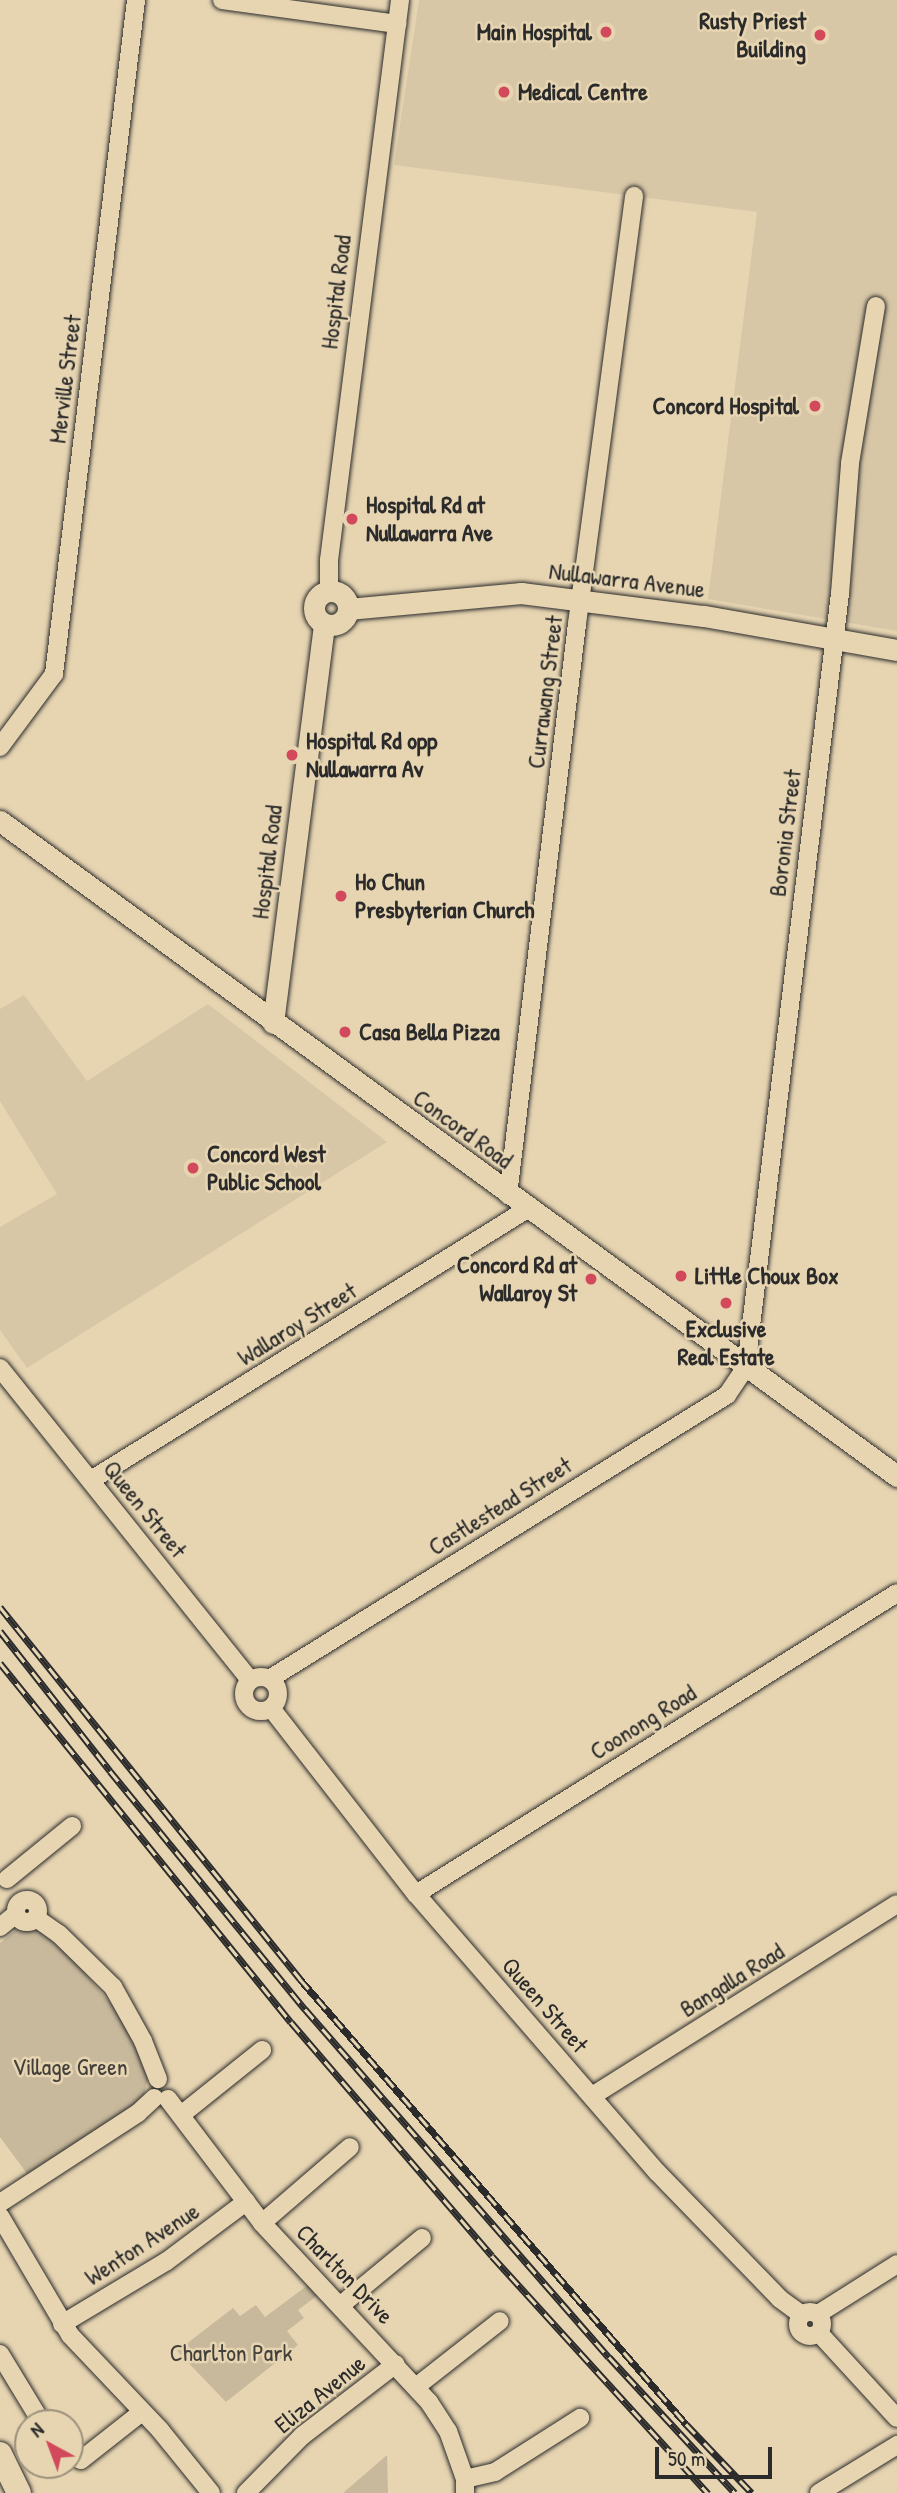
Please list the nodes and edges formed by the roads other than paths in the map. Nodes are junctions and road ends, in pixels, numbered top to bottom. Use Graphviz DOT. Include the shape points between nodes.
graph roads {
  1 [pos="136,0"];
  2 [pos="222,0"];
  3 [pos="400,0"];
  4 [pos="397,24"];
  5 [pos="634,196"];
  6 [pos="876,306"];
  7 [pos="329,590"];
  8 [pos="580,600"];
  9 [pos="348,609"];
  10 [pos="324,624"];
  11 [pos="834,638"];
  12 [pos="897,650"];
  13 [pos="0,747"];
  14 [pos="0,821"];
  15 [pos="273,1023"];
  16 [pos="508,1195"];
  17 [pos="529,1208"];
  18 [pos="746,1367"];
  19 [pos="0,1368"];
  20 [pos="897,1476"];
  21 [pos="91,1480"];
  22 [pos="897,1593"];
  23 [pos="271,1678"];
  24 [pos="250,1680"];
  25 [pos="271,1708"];
  26 [pos="72,1826"];
  27 [pos="3,1875"];
  28 [pos="416,1894"];
  29 [pos="897,1904"];
  30 [pos="20,1908"];
  31 [pos="0,1927"];
  32 [pos="262,2050"];
  33 [pos="592,2096"];
  34 [pos="161,2099"];
  35 [pos="180,2115"];
  36 [pos="350,2147"];
  37 [pos="246,2202"];
  38 [pos="0,2203"];
  39 [pos="0,2216"];
  40 [pos="262,2223"];
  41 [pos="422,2238"];
  42 [pos="897,2264"];
  43 [pos="341,2305"];
  44 [pos="810,2314"];
  45 [pos="500,2320"];
  46 [pos="62,2324"];
  47 [pos="0,2354"];
  48 [pos="396,2364"];
  49 [pos="416,2386"];
  50 [pos="33,2409"];
  51 [pos="142,2412"];
  52 [pos="580,2418"];
  53 [pos="897,2418"];
  54 [pos="897,2445"];
  55 [pos="0,2455"];
  56 [pos="84,2458"];
  57 [pos="0,2473"];
  58 [pos="465,2486"];
  59 [pos="17,2493"];
  60 [pos="211,2493"];
  61 [pos="246,2493"];
  62 [pos="819,2493"];
  1 -- 13 [label="street, Merville Street" via="54,674"];
  2 -- 4 [label="street"];
  3 -- 4 [label="street, Hospital Road"];
  4 -- 7 [label="street, Hospital Road" via="329,560"];
  5 -- 8 [label="street, Currawang Street"];
  6 -- 11 [label="street, Boronia Street" via="850,463"];
  7 -- 9 [label="main road" via="343,595"];
  7 -- 10 [label="main road" via="318,595 313,606 315,617"];
  8 -- 9 [label="main road, Nullawarra Avenue" via="521,593"];
  8 -- 11 [label="main road, Nullawarra Avenue" via="704,615"];
  8 -- 16 [label="street, Currawang Street"];
  9 -- 10 [label="main road" via="340,623"];
  10 -- 15 [label="main road, Hospital Road"];
  11 -- 12 [label="main road, Nullawarra Avenue"];
  11 -- 18 [label="street, Boronia Street"];
  14 -- 15 [label="main road, Concord Road"];
  15 -- 16 [label="main road, Concord Road"];
  16 -- 17 [label="main road, Concord Road"];
  17 -- 18 [label="main road, Concord Road"];
  17 -- 21 [label="street, Wallaroy Street"];
  18 -- 20 [label="main road, Concord Road"];
  18 -- 23 [label="street, Castlestead Street" via="727,1395"];
  19 -- 21 [label="street, Queen Street"];
  21 -- 24 [label="street, Queen Street"];
  22 -- 28 [label="street, Coonong Road"];
  23 -- 24 [label="street"];
  23 -- 25 [label="street" via="278,1692"];
  24 -- 25 [label="street" via="244,1690 249,1707"];
  25 -- 28 [label="street, Queen Street"];
  26 -- 27 [label="street"];
  27 -- 30 [label="street"];
  28 -- 33 [label="street, Queen Street"];
  29 -- 33 [label="street, Bangalla Road"];
  30 -- 31 [label="street"];
  30 -- 34 [label="street" via="36,1905 36,1918 113,1987 143,2041 158,2079 150,2087"];
  32 -- 35 [label="street"];
  33 -- 44 [label="street, Queen Street" via="780,2299"];
  34 -- 35 [label="street, Charlton Drive"];
  34 -- 38 [label="street"];
  35 -- 37 [label="street, Charlton Drive"];
  36 -- 40 [label="street"];
  37 -- 40 [label="street, Charlton Drive"];
  37 -- 46 [label="street, Wenton Avenue" via="167,2261"];
  39 -- 46 [label="street"];
  40 -- 43 [label="street, Charlton Drive"];
  41 -- 43 [label="street"];
  42 -- 44 [label="street"];
  43 -- 48 [label="street, Charlton Drive"];
  44 -- 53 [label="street" via="822,2323 819,2333"];
  45 -- 49 [label="street"];
  46 -- 51 [label="street"];
  47 -- 50 [label="street"];
  48 -- 49 [label="street, Charlton Drive"];
  48 -- 61 [label="street, Eliza Avenue" via="302,2436"];
  49 -- 58 [label="street, Charlton Drive" via="448,2431"];
  51 -- 56 [label="street"];
  51 -- 60 [label="street"];
  52 -- 58 [label="street" via="507,2466"];
  54 -- 62 [label="street"];
  55 -- 59 [label="highway"];
  57 -- 59 [label="highway"];
}
